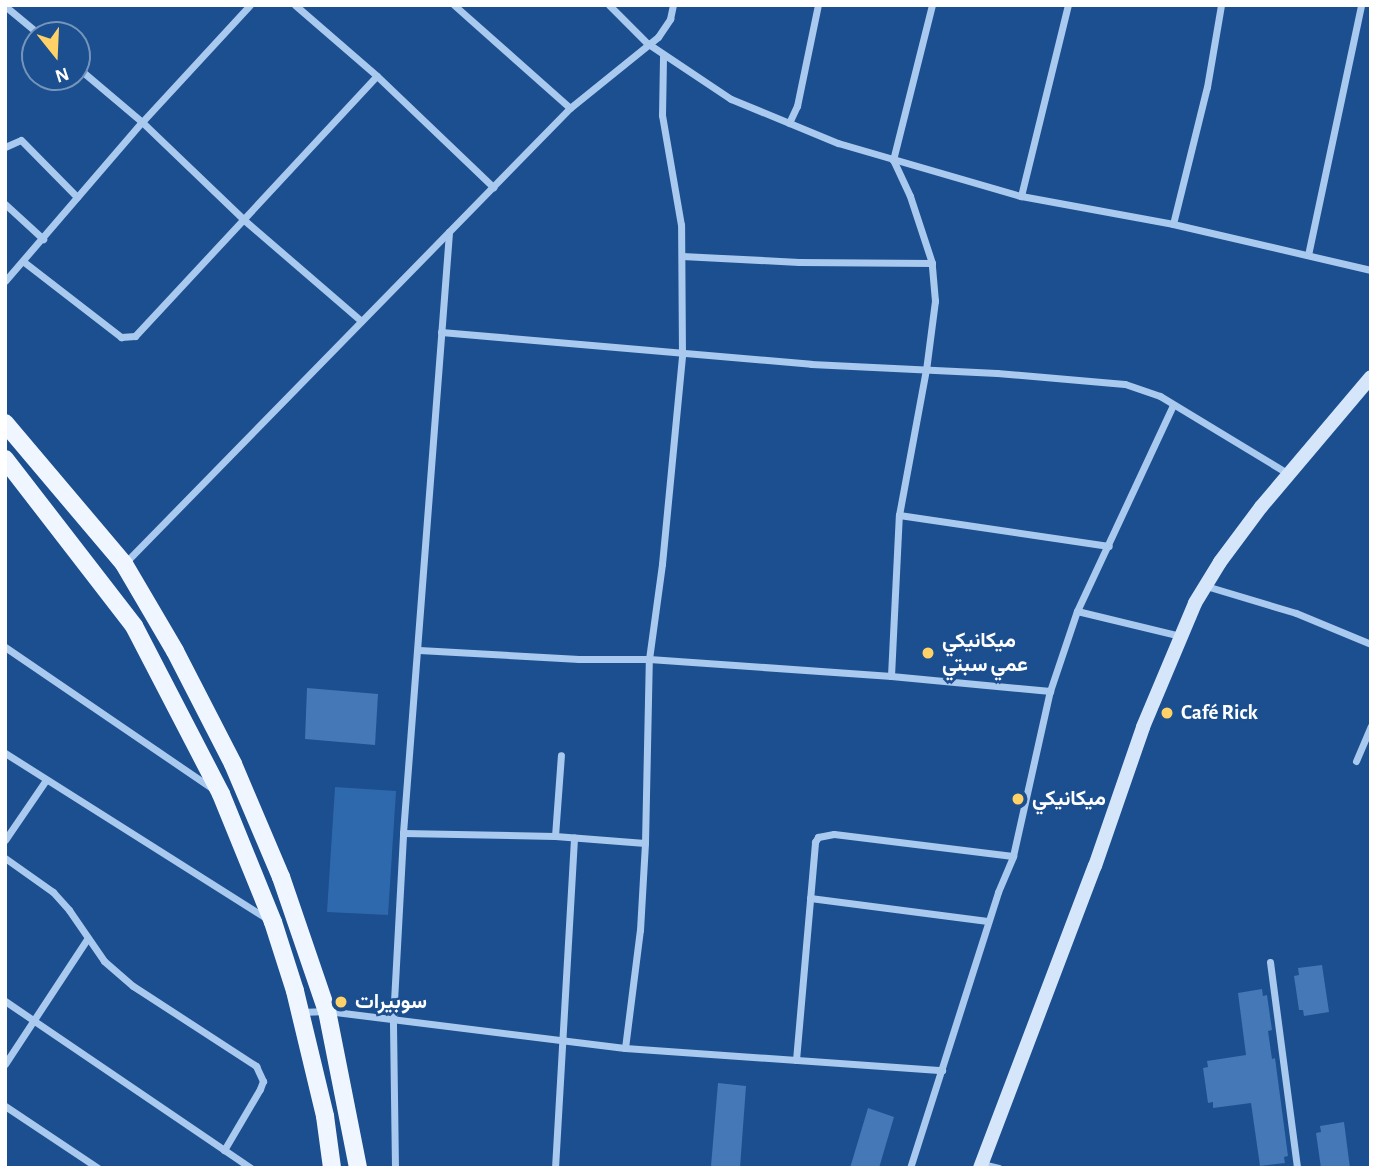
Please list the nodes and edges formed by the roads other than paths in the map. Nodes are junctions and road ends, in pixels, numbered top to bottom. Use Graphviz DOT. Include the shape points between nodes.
graph roads {
  1 [pos="295,5"];
  2 [pos="454,5"];
  3 [pos="609,5"];
  4 [pos="673,5"];
  5 [pos="818,5"];
  6 [pos="932,5"];
  7 [pos="1068,5"];
  8 [pos="1221,5"];
  9 [pos="1361,5"];
  10 [pos="5,6"];
  11 [pos="245,7"];
  12 [pos="23,21"];
  13 [pos="647,43"];
  14 [pos="663,55"];
  15 [pos="377,76"];
  16 [pos="91,78"];
  17 [pos="570,108"];
  18 [pos="142,122"];
  19 [pos="789,123"];
  20 [pos="5,147"];
  21 [pos="893,160"];
  22 [pos="493,187"];
  23 [pos="1021,196"];
  24 [pos="77,197"];
  25 [pos="5,204"];
  26 [pos="243,219"];
  27 [pos="1173,224"];
  28 [pos="449,232"];
  29 [pos="43,239"];
  30 [pos="1308,255"];
  31 [pos="682,256"];
  32 [pos="24,262"];
  33 [pos="932,262"];
  34 [pos="1371,270"];
  35 [pos="5,281"];
  36 [pos="361,321"];
  37 [pos="441,332"];
  38 [pos="682,355"];
  39 [pos="926,370"];
  40 [pos="1371,377"];
  41 [pos="1173,405"];
  42 [pos="5,423"];
  43 [pos="5,459"];
  44 [pos="1287,473"];
  45 [pos="899,515"];
  46 [pos="1109,546"];
  47 [pos="124,564"];
  48 [pos="1205,586"];
  49 [pos="1077,611"];
  50 [pos="1180,636"];
  51 [pos="1371,645"];
  52 [pos="5,647"];
  53 [pos="419,650"];
  54 [pos="649,659"];
  55 [pos="891,676"];
  56 [pos="1050,691"];
  57 [pos="1371,726"];
  58 [pos="5,752"];
  59 [pos="561,755"];
  60 [pos="1356,761"];
  61 [pos="46,780"];
  62 [pos="221,794"];
  63 [pos="403,833"];
  64 [pos="555,836"];
  65 [pos="574,838"];
  66 [pos="5,840"];
  67 [pos="645,843"];
  68 [pos="1013,856"];
  69 [pos="5,859"];
  70 [pos="810,898"];
  71 [pos="988,921"];
  72 [pos="273,922"];
  73 [pos="87,939"];
  74 [pos="1270,962"];
  75 [pos="5,1001"];
  76 [pos="327,1011"];
  77 [pos="300,1012"];
  78 [pos="34,1020"];
  79 [pos="393,1020"];
  80 [pos="563,1041"];
  81 [pos="625,1048"];
  82 [pos="796,1060"];
  83 [pos="5,1064"];
  84 [pos="942,1070"];
  85 [pos="5,1106"];
  86 [pos="224,1150"];
  87 [pos="981,1166"];
  88 [pos="98,1168"];
  89 [pos="251,1168"];
  90 [pos="332,1168"];
  91 [pos="358,1168"];
  92 [pos="395,1168"];
  93 [pos="555,1168"];
  94 [pos="911,1168"];
  95 [pos="999,1168"];
  96 [pos="1297,1168"];
  1 -- 15 [label="street"];
  2 -- 17 [label="street"];
  3 -- 13 [label="street"];
  4 -- 13 [label="street" via="658,37"];
  5 -- 19 [label="street" via="797,106"];
  6 -- 21 [label="street"];
  7 -- 23 [label="street"];
  8 -- 27 [label="street" via="1207,87"];
  9 -- 30 [label="street"];
  10 -- 12 [label="street"];
  11 -- 18 [label="street"];
  13 -- 14 [label="street"];
  13 -- 17 [label="street"];
  14 -- 19 [label="street" via="731,99"];
  14 -- 31 [label="street" via="662,115"];
  15 -- 22 [label="street"];
  15 -- 26 [label="street"];
  16 -- 18 [label="street"];
  17 -- 22 [label="street"];
  18 -- 24 [label="street"];
  18 -- 26 [label="street"];
  19 -- 21 [label="street"];
  20 -- 24 [label="street" via="21,140"];
  21 -- 23 [label="street"];
  21 -- 33 [label="street"];
  22 -- 28 [label="street"];
  23 -- 27 [label="street"];
  24 -- 29 [label="street"];
  25 -- 29 [label="street"];
  26 -- 32 [label="street" via="141,331 128,338"];
  26 -- 36 [label="street"];
  27 -- 30 [label="street"];
  28 -- 36 [label="street"];
  28 -- 37 [label="street"];
  29 -- 32 [label="street"];
  30 -- 34 [label="street"];
  31 -- 33 [label="street"];
  31 -- 38 [label="street"];
  32 -- 35 [label="street"];
  33 -- 39 [label="street" via="935,301"];
  36 -- 47 [label="street"];
  37 -- 38 [label="street"];
  37 -- 53 [label="street"];
  38 -- 39 [label="street"];
  38 -- 54 [label="street"];
  39 -- 41 [label="street" via="1125,384 1151,391"];
  39 -- 45 [label="street"];
  40 -- 44 [label="main road"];
  41 -- 44 [label="street"];
  41 -- 46 [label="street"];
  42 -- 47 [label="main road"];
  43 -- 62 [label="main road" via="134,626"];
  44 -- 48 [label="main road"];
  45 -- 46 [label="street"];
  45 -- 55 [label="street"];
  46 -- 49 [label="street"];
  47 -- 76 [label="main road" via="175,651 250,800"];
  48 -- 50 [label="main road"];
  48 -- 51 [label="street" via="1296,612"];
  49 -- 50 [label="street"];
  49 -- 56 [label="street"];
  50 -- 87 [label="main road"];
  52 -- 62 [label="street"];
  53 -- 54 [label="street"];
  53 -- 63 [label="street"];
  54 -- 55 [label="street"];
  54 -- 67 [label="street"];
  55 -- 56 [label="street"];
  56 -- 68 [label="street"];
  57 -- 60 [label="street"];
  58 -- 61 [label="street"];
  59 -- 64 [label="street"];
  61 -- 66 [label="street"];
  61 -- 72 [label="street"];
  62 -- 72 [label="main road"];
  63 -- 64 [label="street"];
  63 -- 79 [label="street"];
  64 -- 65 [label="street"];
  65 -- 67 [label="street"];
  65 -- 80 [label="street"];
  67 -- 81 [label="street"];
  68 -- 70 [label="street" via="825,834 815,842"];
  68 -- 71 [label="street"];
  69 -- 73 [label="street" via="53,892"];
  70 -- 71 [label="street"];
  70 -- 82 [label="street"];
  71 -- 84 [label="street"];
  72 -- 77 [label="main road"];
  73 -- 78 [label="street"];
  73 -- 86 [label="street" via="133,986 256,1066 263,1082"];
  74 -- 96 [label="street"];
  75 -- 78 [label="street"];
  76 -- 77 [label="street"];
  76 -- 79 [label="street"];
  76 -- 91 [label="main road"];
  77 -- 90 [label="main road" via="325,1116"];
  78 -- 83 [label="street"];
  78 -- 86 [label="street"];
  79 -- 80 [label="street"];
  79 -- 92 [label="street"];
  80 -- 81 [label="street"];
  80 -- 93 [label="street"];
  81 -- 82 [label="street"];
  82 -- 84 [label="street"];
  84 -- 94 [label="street"];
  85 -- 88 [label="street"];
  86 -- 89 [label="street"];
  87 -- 95 [label="street"];
}
